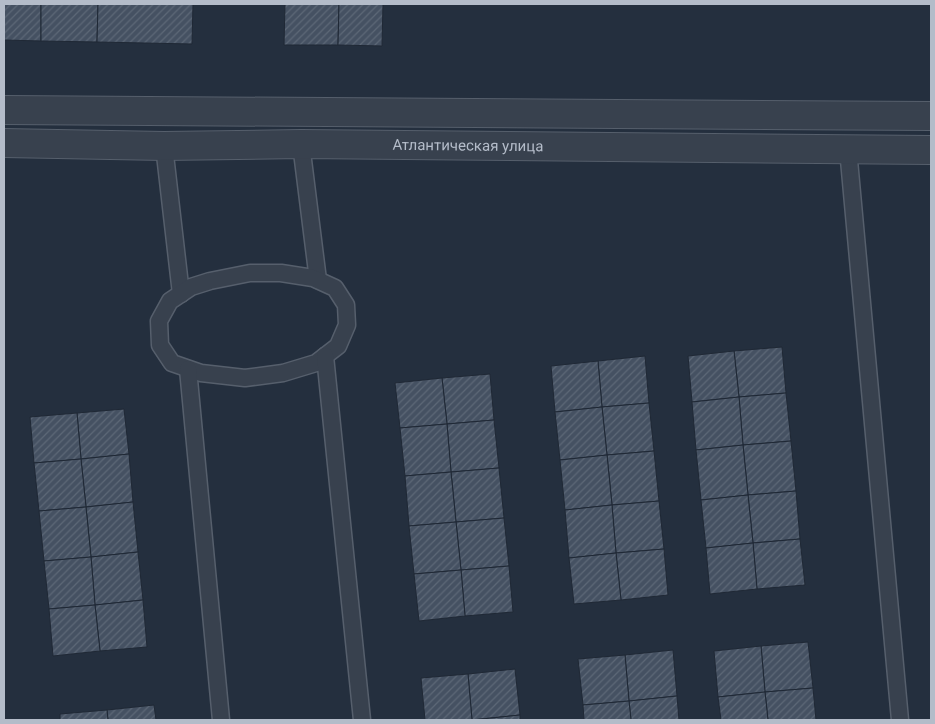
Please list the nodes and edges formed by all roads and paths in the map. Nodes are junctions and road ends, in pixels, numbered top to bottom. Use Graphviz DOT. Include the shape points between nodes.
graph roads {
  1 [pos="4,110"];
  2 [pos="298,111"];
  3 [pos="161,112"];
  4 [pos="931,116"];
  5 [pos="4,143"];
  6 [pos="301,144"];
  7 [pos="164,146"];
  8 [pos="848,149"];
  9 [pos="931,150"];
  10 [pos="318,280"];
  11 [pos="181,294"];
  12 [pos="325,356"];
  13 [pos="188,368"];
  14 [pos="221,720"];
  15 [pos="362,720"];
  16 [pos="900,720"];
  1 -- 3 [label="street"];
  2 -- 3 [label="street"];
  2 -- 4 [label="street"];
  2 -- 6 [label="street"];
  3 -- 7 [label="street"];
  5 -- 7 [label="street, Атлантическая улица"];
  6 -- 7 [label="street, Атлантическая улица"];
  6 -- 8 [label="street, Атлантическая улица"];
  6 -- 10 [label="lane"];
  7 -- 11 [label="lane"];
  8 -- 9 [label="street, Атлантическая улица"];
  8 -- 16 [label="lane"];
  10 -- 11 [label="lane" via="250,273 210,281"];
  10 -- 12 [label="lane" via="335,288 346,305 348,325 338,346"];
  11 -- 13 [label="lane" via="170,301 159,321 160,346 172,363"];
  12 -- 13 [label="lane" via="316,363 283,373 245,378 200,373"];
  12 -- 15 [label="lane"];
  13 -- 14 [label="lane"];
}
